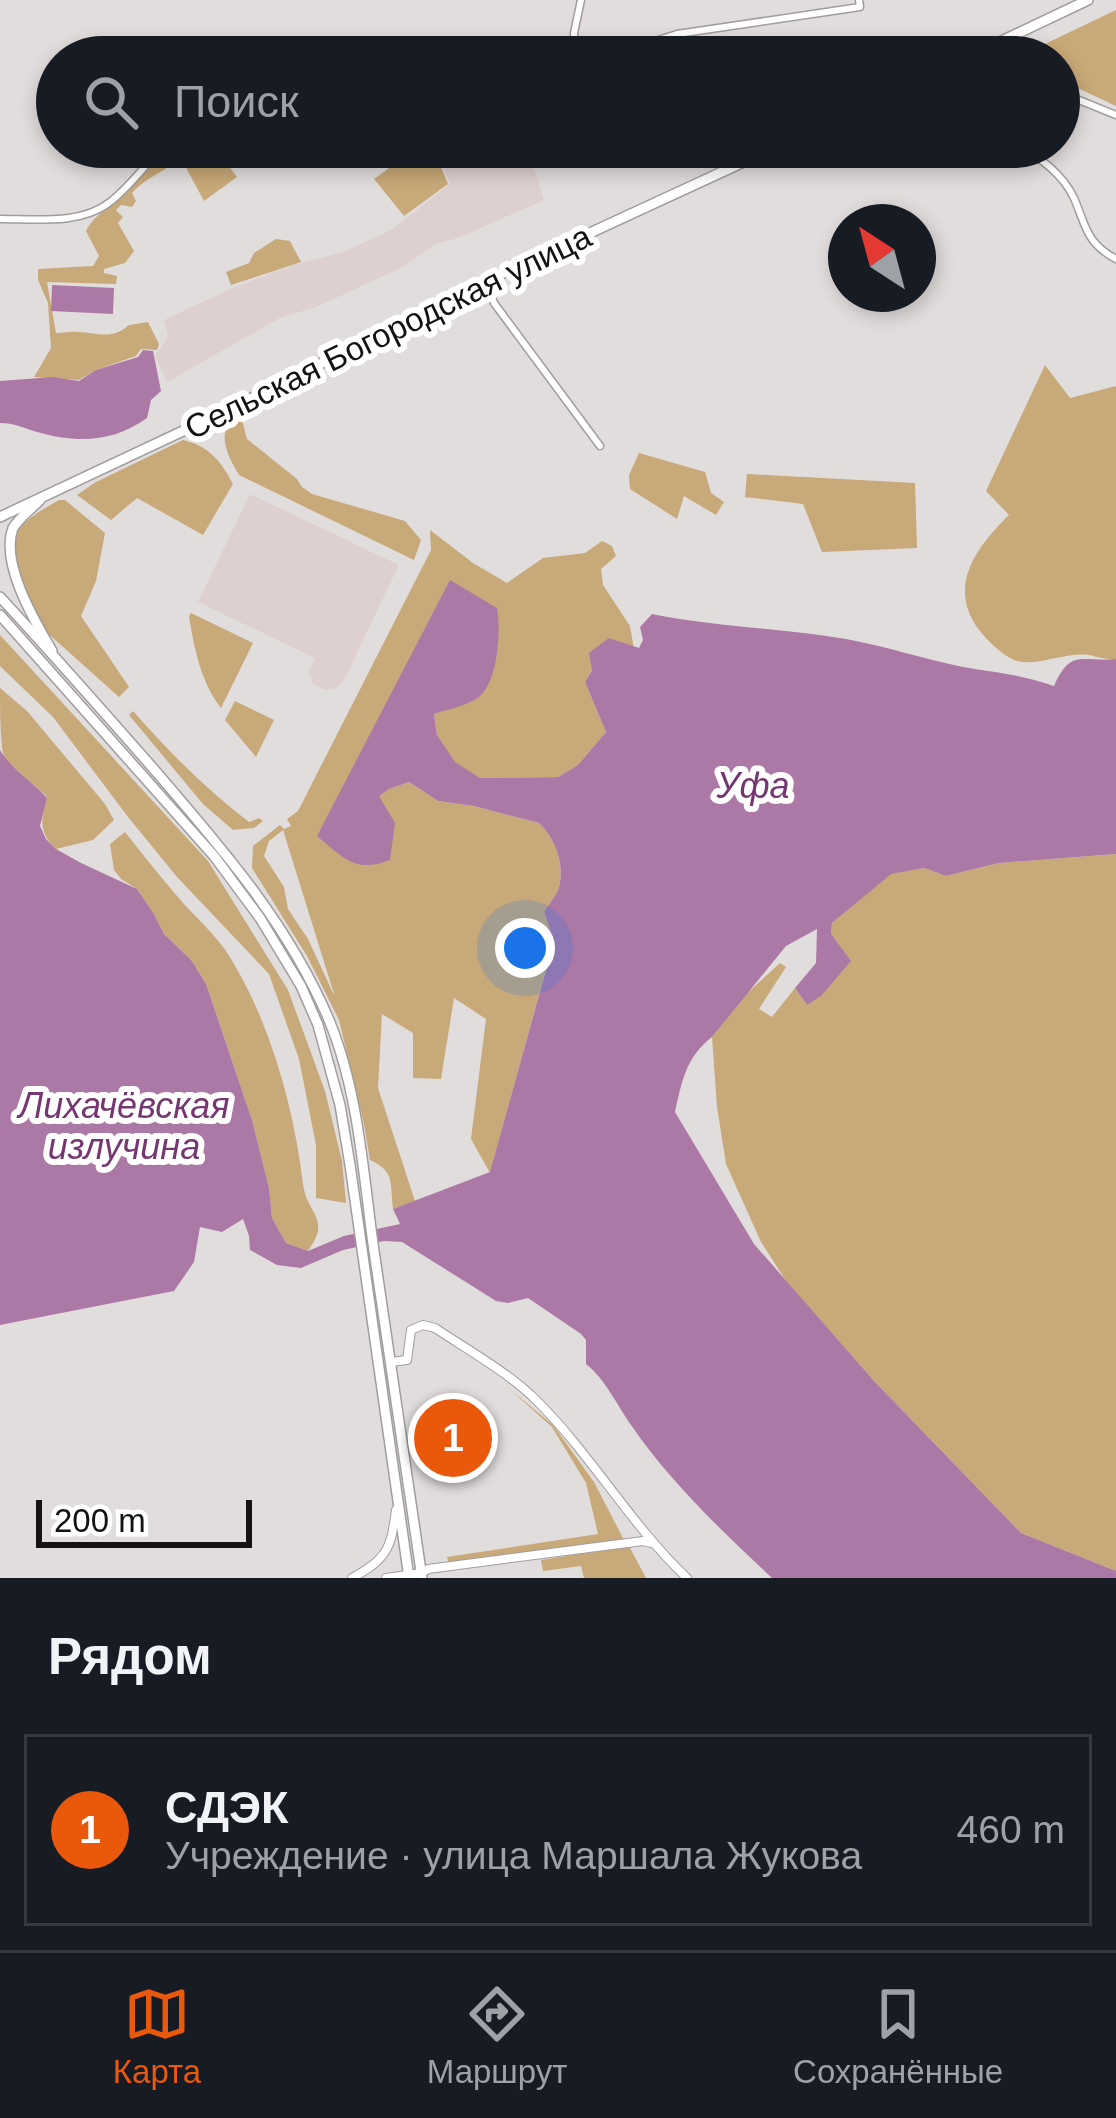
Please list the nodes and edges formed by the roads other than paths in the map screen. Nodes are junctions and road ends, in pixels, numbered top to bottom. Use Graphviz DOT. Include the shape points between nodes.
graph roads {
  1 [pos="581,0"];
  2 [pos="1088,0"];
  3 [pos="859,4"];
  4 [pos="574,36"];
  5 [pos="671,36"];
  6 [pos="1022,36"];
  7 [pos="1080,101"];
  8 [pos="1116,116"];
  9 [pos="142,168"];
  10 [pos="731,168"];
  11 [pos="1051,168"];
  12 [pos="0,219"];
  13 [pos="1116,259"];
  14 [pos="486,281"];
  15 [pos="599,446"];
  16 [pos="46,494"];
  17 [pos="0,517"];
  18 [pos="0,597"];
  19 [pos="0,615"];
  20 [pos="55,656"];
  21 [pos="377,1300"];
  22 [pos="392,1362"];
  23 [pos="398,1502"];
  24 [pos="654,1544"];
  25 [pos="422,1575"];
  26 [pos="409,1576"];
  27 [pos="352,1578"];
  28 [pos="386,1578"];
  29 [pos="687,1578"];
  1 -- 4 [label="street"];
  2 -- 6 [label="main road"];
  3 -- 5 [label="street"];
  7 -- 8 [label="street"];
  9 -- 12 [label="street" via="91,213"];
  10 -- 14 [label="main road, Сельская Богородская улица"];
  11 -- 13 [label="street" via="1072,193 1085,231"];
  14 -- 15 [label="street"];
  14 -- 16 [label="main road, Сельская Богородская улица"];
  16 -- 17 [label="main road, Сельская Богородская улица"];
  16 -- 20 [label="main road" via="14,526 5,556"];
  18 -- 20 [label="main road"];
  19 -- 21 [label="main road" via="214,856 301,986 340,1105"];
  20 -- 21 [label="main road" via="247,878 311,980 351,1094"];
  21 -- 22 [label="main road"];
  21 -- 23 [label="main road"];
  22 -- 24 [label="street" via="407,1360 409,1335 423,1325 472,1352 536,1400"];
  22 -- 25 [label="main road"];
  23 -- 26 [label="main road"];
  23 -- 27 [label="street" via="385,1555"];
  24 -- 25 [label="street"];
  24 -- 29 [label="street"];
  25 -- 26 [label="street"];
  26 -- 28 [label="street"];
}
